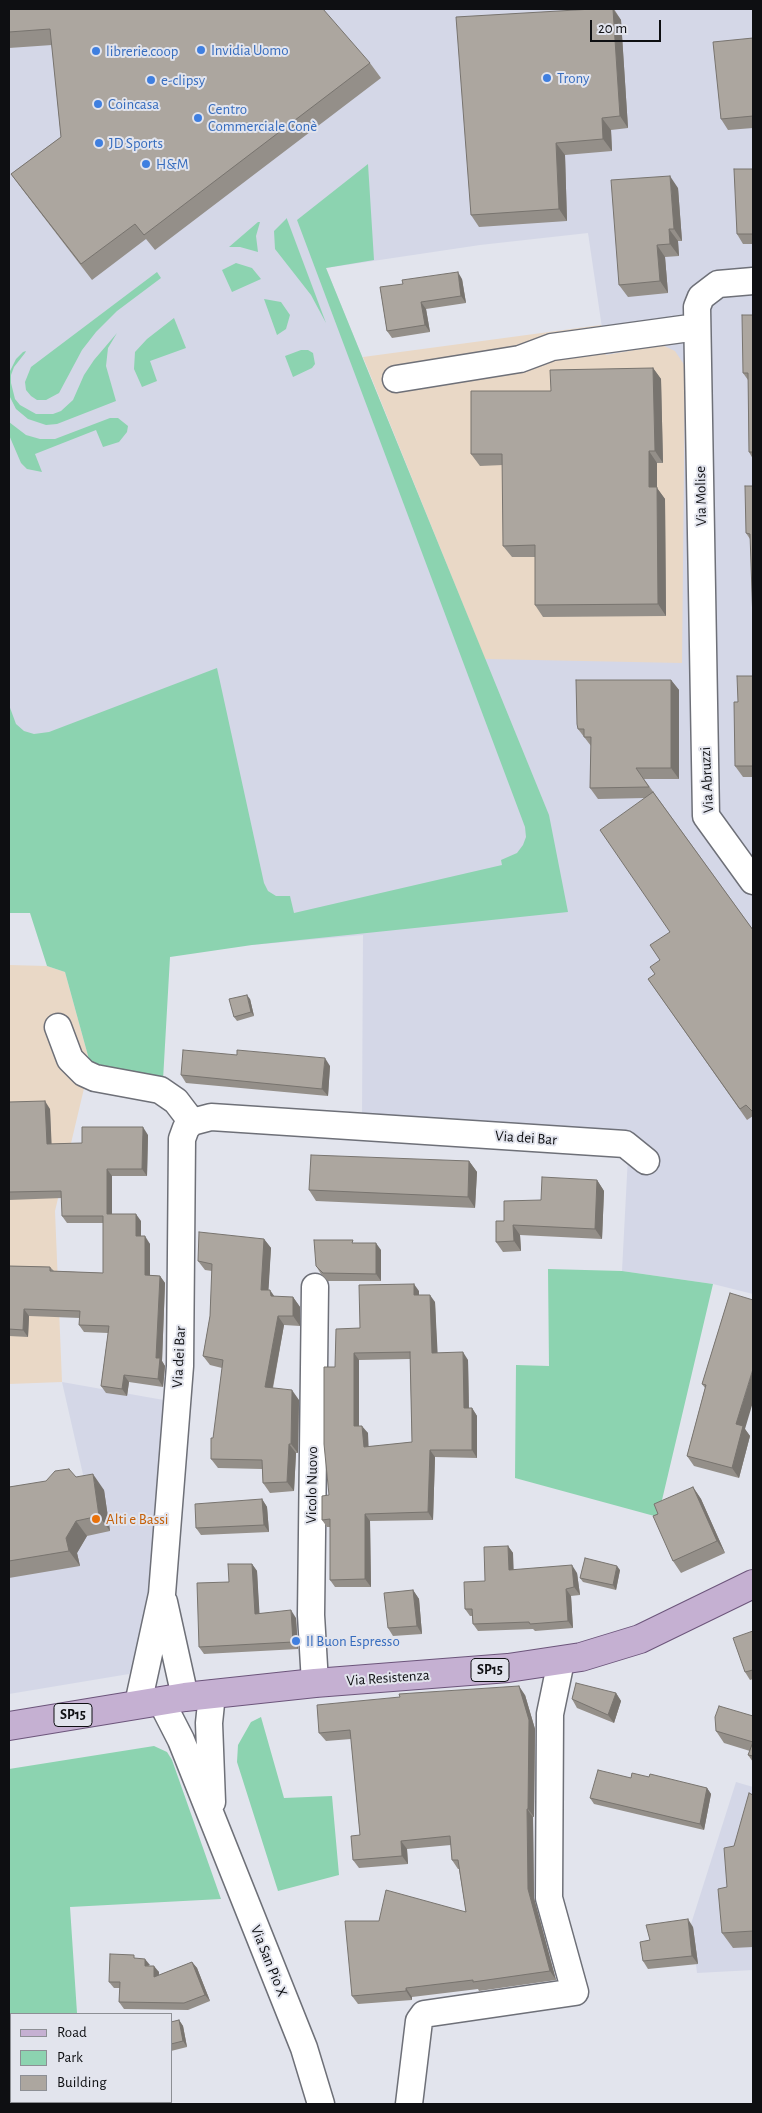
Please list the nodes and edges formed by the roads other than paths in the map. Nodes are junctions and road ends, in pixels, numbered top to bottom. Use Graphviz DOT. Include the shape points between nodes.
graph roads {
  1 [pos="753,281"];
  2 [pos="697,327"];
  3 [pos="396,379"];
  4 [pos="704,665"];
  5 [pos="753,881"];
  6 [pos="58,1027"];
  7 [pos="192,1122"];
  8 [pos="646,1161"];
  9 [pos="315,1287"];
  10 [pos="753,1584"];
  11 [pos="162,1594"];
  12 [pos="561,1661"];
  13 [pos="315,1683"];
  14 [pos="174,1699"];
  15 [pos="9,1726"];
  16 [pos="213,1820"];
  17 [pos="322,2104"];
  18 [pos="409,2104"];
  1 -- 2 [label="street, Via Molise" via="729,281 708,290 697,307"];
  2 -- 3 [label="street" via="552,347 520,359"];
  2 -- 4 [label="street, Via Molise"];
  4 -- 5 [label="street, Via Abruzzi" via="706,816"];
  6 -- 7 [label="street" via="70,1059 84,1073 160,1090 176,1102"];
  7 -- 8 [label="street, Via dei Bar" via="211,1118 625,1144"];
  7 -- 11 [label="street, Via dei Bar" via="182,1138 180,1366"];
  9 -- 13 [label="street, Vicolo Nuovo" via="311,1615"];
  10 -- 12 [label="main road, Via Resistenza / SP15" via="640,1638 605,1651"];
  11 -- 14 [label="street, Via dei Bar"];
  11 -- 14 [label="street, Via dei Bar"];
  12 -- 13 [label="main road, Via Resistenza / SP15"];
  12 -- 18 [label="street" via="550,1714 549,1898 576,1992 424,2014 419,2021"];
  13 -- 14 [label="main road, Via Resistenza / SP15"];
  14 -- 15 [label="main road, Via Resistenza / SP15"];
  14 -- 16 [label="street, Via San Pio X" via="181,1740"];
  14 -- 16 [label="street, Via San Pio X" via="209,1723"];
  16 -- 17 [label="street, Via San Pio X" via="304,2048"];
}
